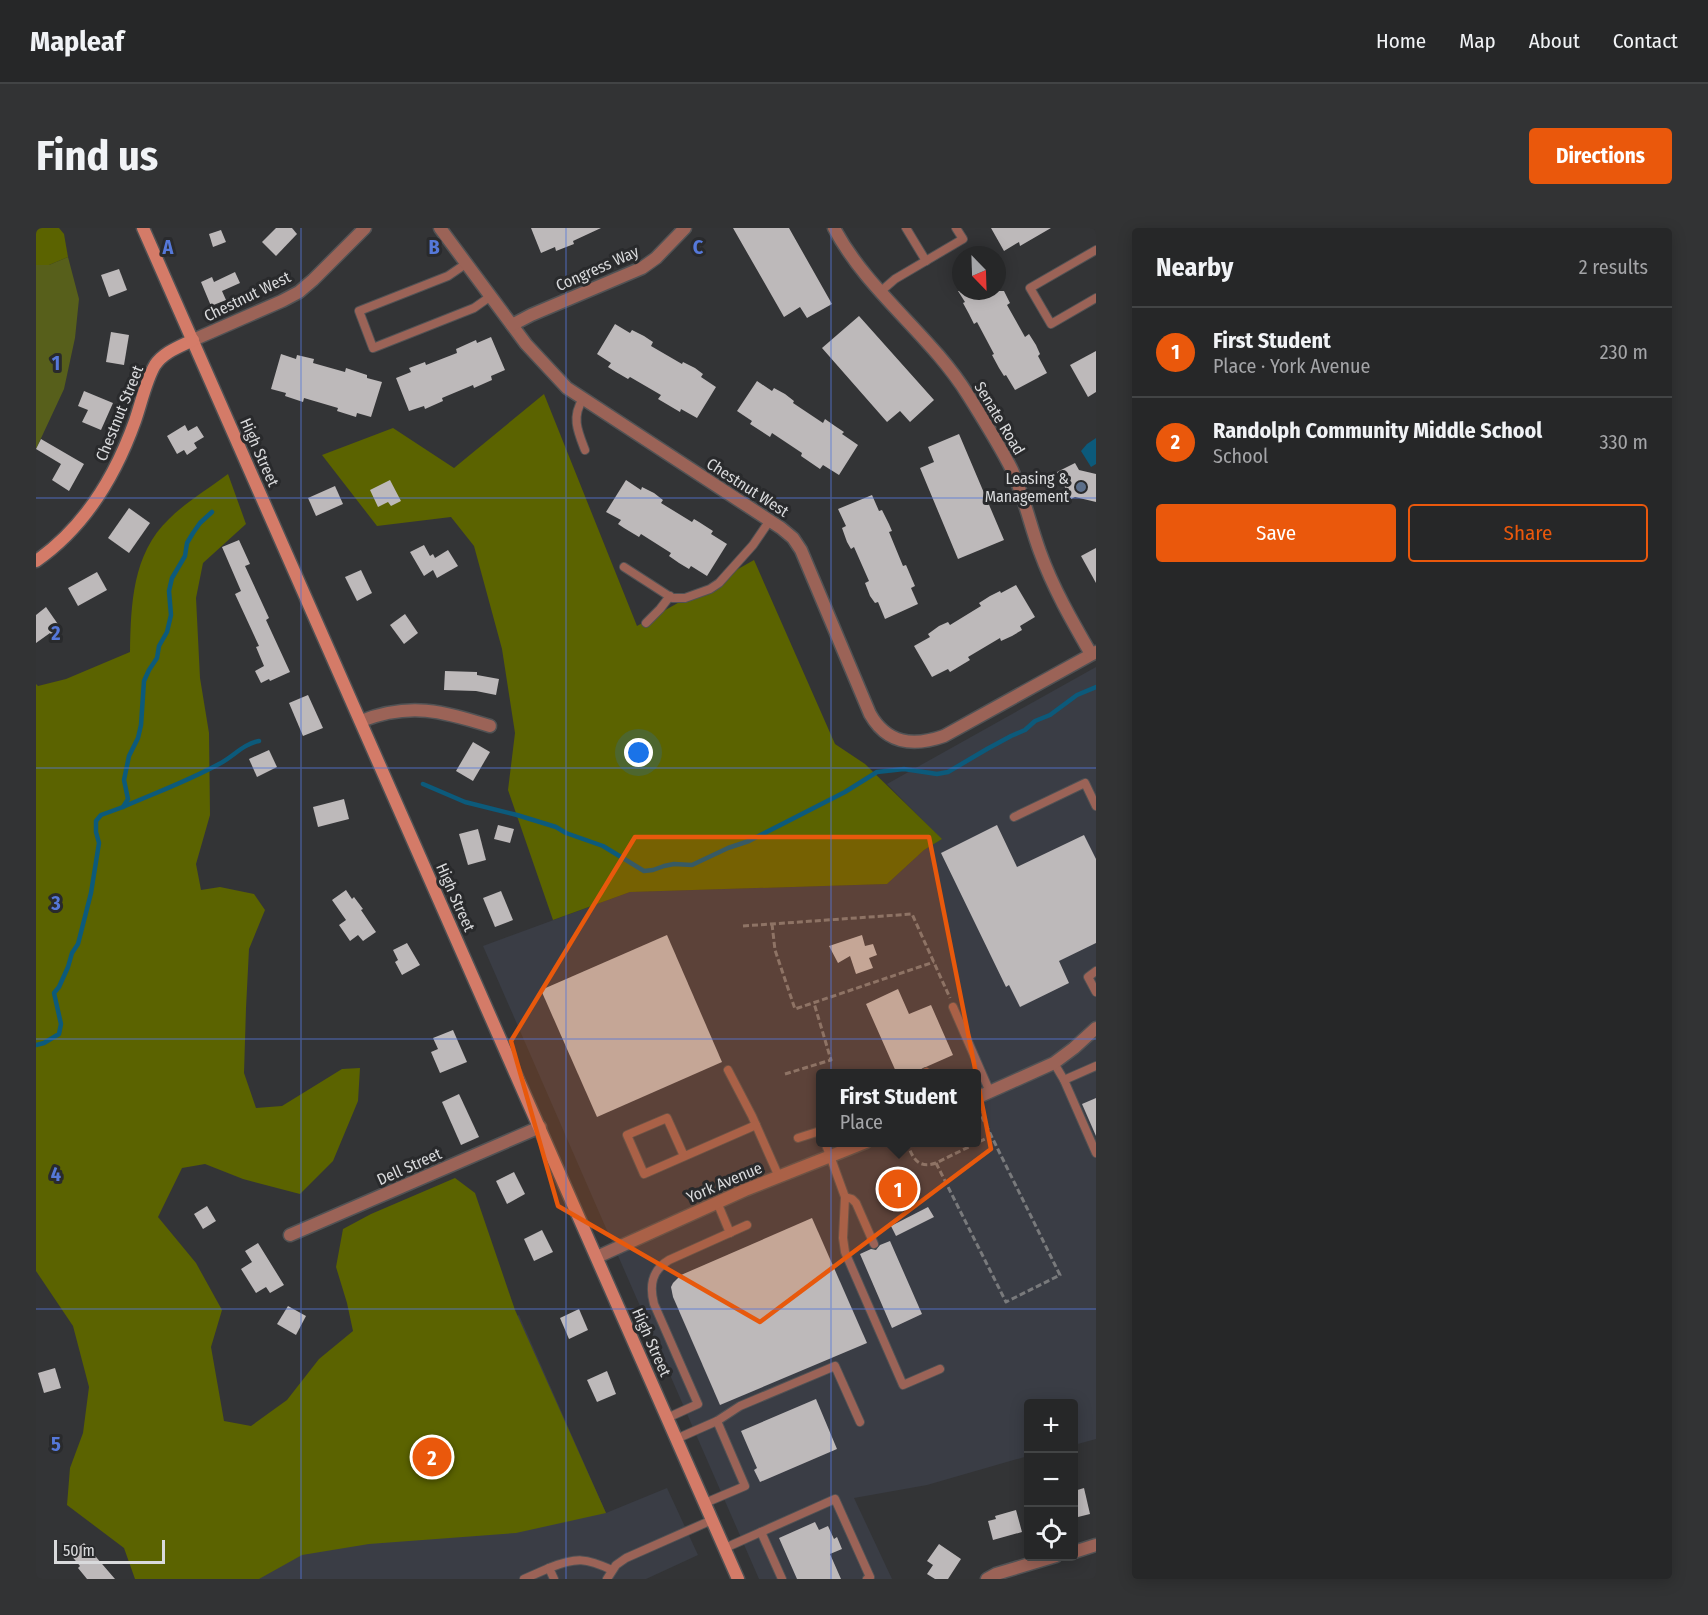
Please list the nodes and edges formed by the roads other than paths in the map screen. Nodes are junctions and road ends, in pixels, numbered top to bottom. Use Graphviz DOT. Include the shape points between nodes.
graph roads {
  1 [pos="143,228"];
  2 [pos="365,228"];
  3 [pos="440,228"];
  4 [pos="685,228"];
  5 [pos="834,228"];
  6 [pos="906,228"];
  7 [pos="956,228"];
  8 [pos="1096,250"];
  9 [pos="926,261"];
  10 [pos="467,263"];
  11 [pos="880,292"];
  12 [pos="491,296"];
  13 [pos="1096,298"];
  14 [pos="512,325"];
  15 [pos="193,340"];
  16 [pos="583,399"];
  17 [pos="585,450"];
  18 [pos="770,520"];
  19 [pos="36,561"];
  20 [pos="624,567"];
  21 [pos="670,596"];
  22 [pos="646,623"];
  23 [pos="1094,653"];
  24 [pos="361,721"];
  25 [pos="490,726"];
  26 [pos="1096,806"];
  27 [pos="1014,817"];
  28 [pos="1096,971"];
  29 [pos="1096,992"];
  30 [pos="953,1006"];
  31 [pos="1096,1028"];
  32 [pos="1054,1063"];
  33 [pos="1096,1066"];
  34 [pos="980,1069"];
  35 [pos="728,1070"];
  36 [pos="981,1071"];
  37 [pos="1064,1080"];
  38 [pos="990,1092"];
  39 [pos="981,1096"];
  40 [pos="756,1125"];
  41 [pos="540,1126"];
  42 [pos="816,1132"];
  43 [pos="798,1138"];
  44 [pos="827,1147"];
  45 [pos="855,1147"];
  46 [pos="1096,1153"];
  47 [pos="684,1156"];
  48 [pos="830,1156"];
  49 [pos="779,1177"];
  50 [pos="845,1197"];
  51 [pos="717,1202"];
  52 [pos="747,1225"];
  53 [pos="730,1233"];
  54 [pos="291,1235"];
  55 [pos="874,1244"];
  56 [pos="597,1257"];
  57 [pos="940,1368"];
  58 [pos="667,1418"];
  59 [pos="717,1421"];
  60 [pos="860,1422"];
  61 [pos="676,1439"];
  62 [pos="705,1503"];
  63 [pos="712,1520"];
  64 [pos="761,1532"];
  65 [pos="1096,1545"];
  66 [pos="725,1548"];
  67 [pos="1078,1551"];
  68 [pos="1042,1561"];
  69 [pos="549,1568"];
  70 [pos="612,1570"];
  71 [pos="553,1578"];
  72 [pos="524,1579"];
  73 [pos="607,1579"];
  74 [pos="738,1579"];
  75 [pos="782,1579"];
  76 [pos="867,1579"];
  77 [pos="987,1579"];
  1 -- 15 [label="main road, High Street"];
  2 -- 15 [label="street, Chestnut West" via="299,292"];
  3 -- 10 [label="street, Chestnut West"];
  4 -- 14 [label="street, Congress Way" via="642,268"];
  5 -- 11 [label="street, Senate Road"];
  6 -- 9 [label="lane"];
  7 -- 9 [label="lane" via="963,239"];
  8 -- 13 [label="lane" via="1030,288 1051,324"];
  9 -- 11 [label="lane"];
  10 -- 12 [label="street, Chestnut West"];
  10 -- 12 [label="lane" via="448,276 359,311 373,348 474,308"];
  11 -- 23 [label="street, Senate Road" via="952,371 997,442 1016,481 1053,583"];
  12 -- 14 [label="street, Chestnut West"];
  14 -- 16 [label="street, Chestnut West" via="561,383"];
  15 -- 19 [label="main road, Chestnut Street" via="168,352 156,364 128,441 100,494 74,529"];
  15 -- 24 [label="main road, High Street"];
  16 -- 17 [label="lane" via="576,421"];
  16 -- 18 [label="street, Chestnut West"];
  18 -- 21 [label="lane" via="713,587 681,598"];
  18 -- 23 [label="street, Chestnut West" via="793,538 801,550 870,714 891,737 918,742 944,736"];
  20 -- 21 [label="lane"];
  21 -- 22 [label="lane"];
  24 -- 25 [label="street" via="392,711 416,710 454,715"];
  24 -- 41 [label="main road, High Street"];
  26 -- 27 [label="lane" via="1085,783"];
  28 -- 29 [label="lane" via="1088,976"];
  30 -- 34 [label="lane"];
  31 -- 32 [label="street"];
  32 -- 37 [label="lane"];
  32 -- 38 [label="street"];
  33 -- 37 [label="lane"];
  35 -- 40 [label="lane"];
  36 -- 38 [label="lane"];
  37 -- 46 [label="lane"];
  38 -- 39 [label="street"];
  40 -- 47 [label="lane"];
  40 -- 49 [label="lane"];
  41 -- 54 [label="street, Dell Street"];
  41 -- 56 [label="main road, High Street"];
  42 -- 43 [label="lane"];
  44 -- 48 [label="lane"];
  45 -- 48 [label="street, York Avenue"];
  47 -- 47 [label="lane" via="667,1118 627,1135 644,1174"];
  48 -- 49 [label="street, York Avenue"];
  48 -- 50 [label="lane"];
  49 -- 51 [label="street, York Avenue"];
  50 -- 55 [label="lane" via="856,1203"];
  50 -- 57 [label="lane" via="845,1252 903,1385"];
  51 -- 53 [label="lane"];
  51 -- 56 [label="street, York Avenue"];
  52 -- 53 [label="lane"];
  53 -- 58 [label="lane" via="669,1260 654,1274 654,1304 698,1404"];
  56 -- 58 [label="main road, High Street"];
  58 -- 61 [label="main road, High Street"];
  59 -- 60 [label="lane" via="740,1406 835,1366"];
  59 -- 61 [label="lane"];
  59 -- 62 [label="lane" via="745,1486"];
  61 -- 62 [label="main road, High Street"];
  62 -- 63 [label="main road, High Street"];
  63 -- 66 [label="main road, High Street"];
  63 -- 70 [label="lane" via="632,1554"];
  64 -- 66 [label="lane"];
  64 -- 75 [label="lane"];
  64 -- 76 [label="lane" via="835,1499 870,1576"];
  65 -- 67 [label="street"];
  66 -- 74 [label="main road, High Street"];
  68 -- 77 [label="street"];
  69 -- 70 [label="lane" via="583,1560"];
  69 -- 71 [label="lane"];
  69 -- 72 [label="lane"];
  70 -- 73 [label="lane"];
}
